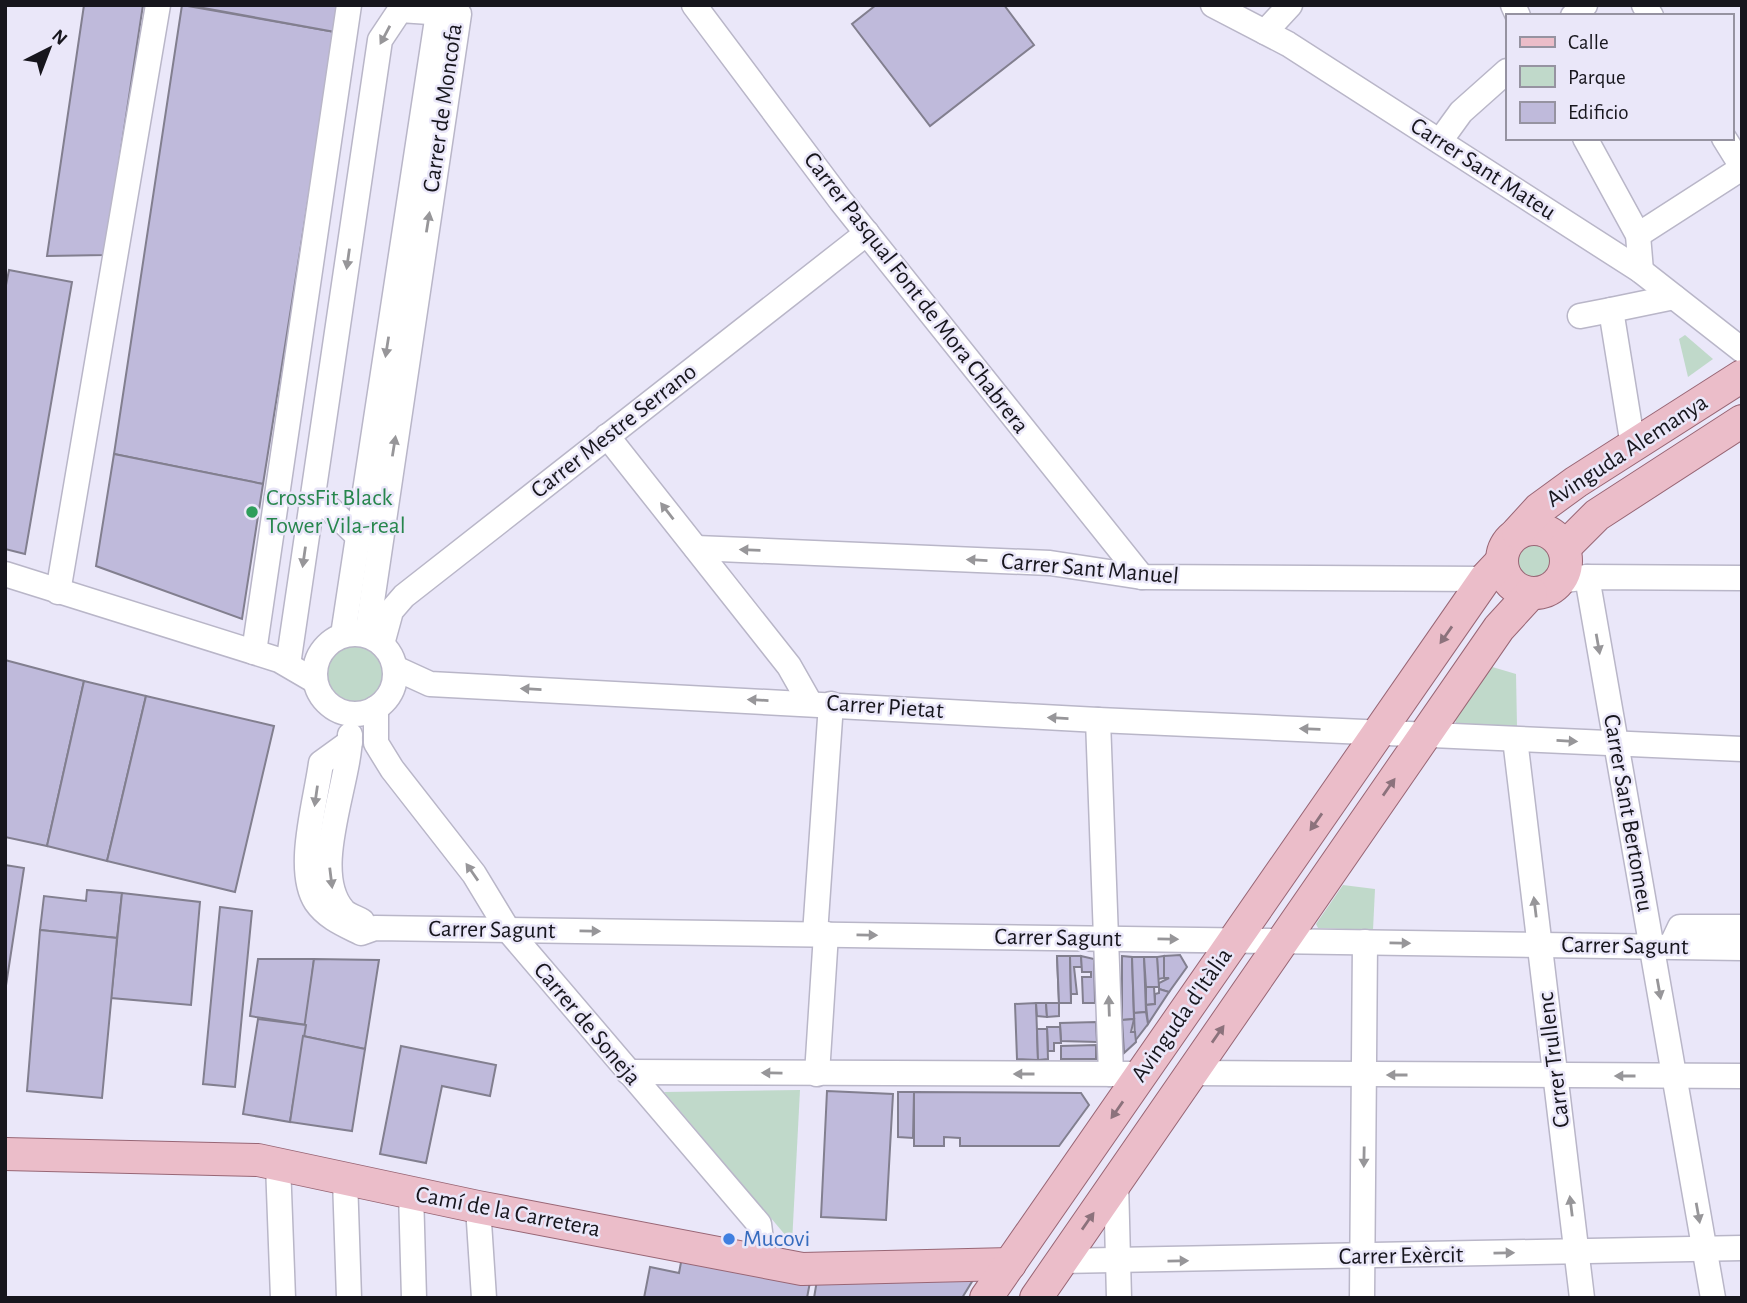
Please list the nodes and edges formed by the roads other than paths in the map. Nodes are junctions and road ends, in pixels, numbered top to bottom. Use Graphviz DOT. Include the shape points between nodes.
graph roads {
  1 [pos="158,5"];
  2 [pos="349,5"];
  3 [pos="694,5"];
  4 [pos="1213,5"];
  5 [pos="1290,5"];
  6 [pos="438,13"];
  7 [pos="1265,32"];
  8 [pos="1506,72"];
  9 [pos="1586,140"];
  10 [pos="1725,140"];
  11 [pos="1440,141"];
  12 [pos="1742,168"];
  13 [pos="867,233"];
  14 [pos="1638,235"];
  15 [pos="1641,271"];
  16 [pos="1674,296"];
  17 [pos="1611,310"];
  18 [pos="1580,316"];
  19 [pos="1742,350"];
  20 [pos="1742,376"];
  21 [pos="1742,421"];
  22 [pos="607,436"];
  23 [pos="1633,446"];
  24 [pos="312,500"];
  25 [pos="1518,532"];
  26 [pos="358,536"];
  27 [pos="696,548"];
  28 [pos="1564,548"];
  29 [pos="1493,570"];
  30 [pos="5,574"];
  31 [pos="1142,578"];
  32 [pos="1742,578"];
  33 [pos="1559,584"];
  34 [pos="58,592"];
  35 [pos="364,638"];
  36 [pos="254,652"];
  37 [pos="320,654"];
  38 [pos="284,659"];
  39 [pos="395,668"];
  40 [pos="315,681"];
  41 [pos="820,703"];
  42 [pos="376,708"];
  43 [pos="349,714"];
  44 [pos="1098,720"];
  45 [pos="1378,732"];
  46 [pos="1425,735"];
  47 [pos="1515,739"];
  48 [pos="1615,743"];
  49 [pos="1742,749"];
  50 [pos="1742,927"];
  51 [pos="508,930"];
  52 [pos="820,934"];
  53 [pos="1106,938"];
  54 [pos="1235,940"];
  55 [pos="1283,941"];
  56 [pos="1365,942"];
  57 [pos="1540,945"];
  58 [pos="1661,946"];
  59 [pos="1742,948"];
  60 [pos="628,1072"];
  61 [pos="1191,1073"];
  62 [pos="817,1074"];
  63 [pos="1126,1074"];
  64 [pos="1364,1075"];
  65 [pos="1556,1076"];
  66 [pos="1674,1076"];
  67 [pos="1742,1076"];
  68 [pos="5,1154"];
  69 [pos="278,1164"];
  70 [pos="345,1179"];
  71 [pos="1115,1182"];
  72 [pos="411,1192"];
  73 [pos="478,1207"];
  74 [pos="1742,1248"];
  75 [pos="1704,1249"];
  76 [pos="1577,1252"];
  77 [pos="1363,1256"];
  78 [pos="1061,1261"];
  79 [pos="1118,1262"];
  80 [pos="764,1263"];
  81 [pos="1010,1264"];
  82 [pos="283,1298"];
  83 [pos="349,1298"];
  84 [pos="414,1298"];
  85 [pos="484,1298"];
  86 [pos="986,1298"];
  87 [pos="1036,1298"];
  88 [pos="1119,1298"];
  89 [pos="1362,1298"];
  90 [pos="1582,1298"];
  91 [pos="1713,1298"];
  1 -- 34 [label="street"];
  2 -- 36 [label="street"];
  3 -- 13 [label="street, Carrer Pasqual Font de Mora Chabrera"];
  4 -- 7 [label="street, Carrer Sant Mateu"];
  5 -- 7 [label="street"];
  6 -- 24 [label="street, one-way" via="400,10 380,40"];
  6 -- 26 [label="street, Carrer de Moncofa, one-way"];
  35 -- 6 [label="street, Carrer de Moncofa, one-way" via="459,14"];
  7 -- 11 [label="street, Carrer Sant Mateu"];
  8 -- 11 [label="street" via="1461,112"];
  9 -- 14 [label="street"];
  10 -- 12 [label="street"];
  11 -- 15 [label="street, Carrer Sant Mateu"];
  12 -- 14 [label="street"];
  13 -- 22 [label="street, Carrer Mestre Serrano"];
  13 -- 31 [label="street, Carrer Pasqual Font de Mora Chabrera"];
  14 -- 15 [label="street"];
  15 -- 16 [label="street, Carrer Sant Mateu"];
  16 -- 17 [label="street"];
  16 -- 19 [label="street, Carrer Sant Mateu"];
  17 -- 18 [label="street"];
  17 -- 23 [label="street"];
  20 -- 23 [label="main road, Avinguda Alemanya"];
  21 -- 28 [label="main road, Avinguda Alemanya" via="1597,514"];
  27 -- 22 [label="street, one-way"];
  22 -- 35 [label="street, Carrer Mestre Serrano" via="404,596"];
  23 -- 25 [label="main road, Avinguda Alemanya" via="1539,509"];
  24 -- 26 [label="street" via="330,509"];
  24 -- 38 [label="street, one-way"];
  25 -- 28 [label="main road" via="1539,529 1558,539"];
  25 -- 29 [label="main road"];
  26 -- 35 [label="street, Carrer de Moncofa"];
  31 -- 27 [label="street, Carrer Sant Manuel, one-way" via="1050,563"];
  27 -- 41 [label="street"];
  28 -- 33 [label="main road" via="1566,565"];
  29 -- 31 [label="street, Carrer Sant Manuel"];
  29 -- 33 [label="main road" via="1522,591"];
  29 -- 45 [label="main road, Avinguda d'Itàlia, one-way"];
  30 -- 34 [label="street"];
  32 -- 33 [label="street"];
  33 -- 46 [label="main road, Avinguda d'Itàlia" via="1499,628"];
  33 -- 48 [label="street, Carrer Sant Bertomeu, one-way"];
  34 -- 36 [label="street"];
  35 -- 37 [label="street" via="330,642"];
  35 -- 39 [label="street"];
  36 -- 38 [label="street"];
  37 -- 38 [label="street"];
  37 -- 40 [label="street"];
  38 -- 40 [label="street"];
  41 -- 39 [label="street, Carrer Pietat, one-way" via="430,684"];
  39 -- 42 [label="street" via="391,691"];
  40 -- 43 [label="street" via="327,703"];
  44 -- 41 [label="street, Carrer Pietat, one-way"];
  41 -- 52 [label="street"];
  42 -- 43 [label="street"];
  51 -- 42 [label="street, Carrer de Soneja, one-way" via="474,874 376,743"];
  43 -- 51 [label="street, Carrer Sagunt, one-way" via="350,742 330,859 331,887 344,911 375,928"];
  45 -- 44 [label="street, Carrer Pietat, one-way"];
  44 -- 53 [label="street"];
  45 -- 46 [label="street"];
  45 -- 54 [label="main road, Avinguda d'Itàlia, one-way"];
  46 -- 47 [label="street"];
  55 -- 46 [label="main road, Avinguda d'Itàlia, one-way"];
  47 -- 48 [label="street, one-way"];
  57 -- 47 [label="street, Carrer Trullenc, one-way"];
  48 -- 49 [label="street"];
  48 -- 58 [label="street, Carrer Sant Bertomeu"];
  50 -- 58 [label="street" via="1680,927"];
  51 -- 52 [label="street, Carrer Sagunt, one-way"];
  51 -- 60 [label="street, Carrer de Soneja"];
  52 -- 53 [label="street, Carrer Sagunt, one-way"];
  52 -- 62 [label="street"];
  53 -- 54 [label="street, Carrer Sagunt, one-way"];
  63 -- 53 [label="street, one-way"];
  54 -- 55 [label="street, Carrer Sagunt"];
  54 -- 63 [label="main road, Avinguda d'Itàlia"];
  55 -- 56 [label="street, Carrer Sagunt"];
  61 -- 55 [label="main road, Avinguda d'Itàlia, one-way"];
  56 -- 57 [label="street, Carrer Sagunt, one-way"];
  56 -- 64 [label="street"];
  57 -- 58 [label="street, Carrer Sagunt"];
  57 -- 65 [label="street, Carrer Trullenc"];
  58 -- 59 [label="street, Carrer Sagunt"];
  58 -- 66 [label="street, Carrer Sant Bertomeu, one-way"];
  62 -- 60 [label="street, one-way"];
  60 -- 80 [label="street, Carrer de Soneja" via="759,1224"];
  61 -- 64 [label="street"];
  61 -- 71 [label="main road, Avinguda d'Itàlia"];
  63 -- 62 [label="street, one-way"];
  63 -- 81 [label="main road, Avinguda d'Itàlia, one-way"];
  65 -- 64 [label="street, one-way"];
  64 -- 77 [label="street, one-way"];
  66 -- 65 [label="street, one-way"];
  76 -- 65 [label="street, Carrer Trullenc, one-way"];
  66 -- 67 [label="street"];
  66 -- 75 [label="street, Carrer Sant Bertomeu, one-way"];
  68 -- 69 [label="main road, Camí de la Carretera"];
  69 -- 70 [label="main road, Camí de la Carretera"];
  69 -- 82 [label="street"];
  70 -- 72 [label="main road, Camí de la Carretera"];
  70 -- 83 [label="street"];
  78 -- 71 [label="main road, Avinguda d'Itàlia, one-way"];
  71 -- 79 [label="street"];
  72 -- 73 [label="main road, Camí de la Carretera"];
  72 -- 84 [label="street"];
  73 -- 80 [label="main road, Camí de la Carretera"];
  73 -- 85 [label="street"];
  74 -- 75 [label="street, Carrer Exèrcit"];
  75 -- 76 [label="street, Carrer Exèrcit"];
  75 -- 91 [label="street, Carrer Sant Bertomeu"];
  77 -- 76 [label="street, Carrer Exèrcit, one-way"];
  76 -- 90 [label="street, Carrer Trullenc"];
  79 -- 77 [label="street, Carrer Exèrcit, one-way"];
  77 -- 89 [label="street"];
  78 -- 79 [label="street, Carrer Exèrcit"];
  78 -- 87 [label="main road, Avinguda d'Itàlia"];
  79 -- 88 [label="street"];
  80 -- 81 [label="main road, Camí de la Carretera" via="802,1269"];
  81 -- 86 [label="main road, Avinguda d'Itàlia"];
}
